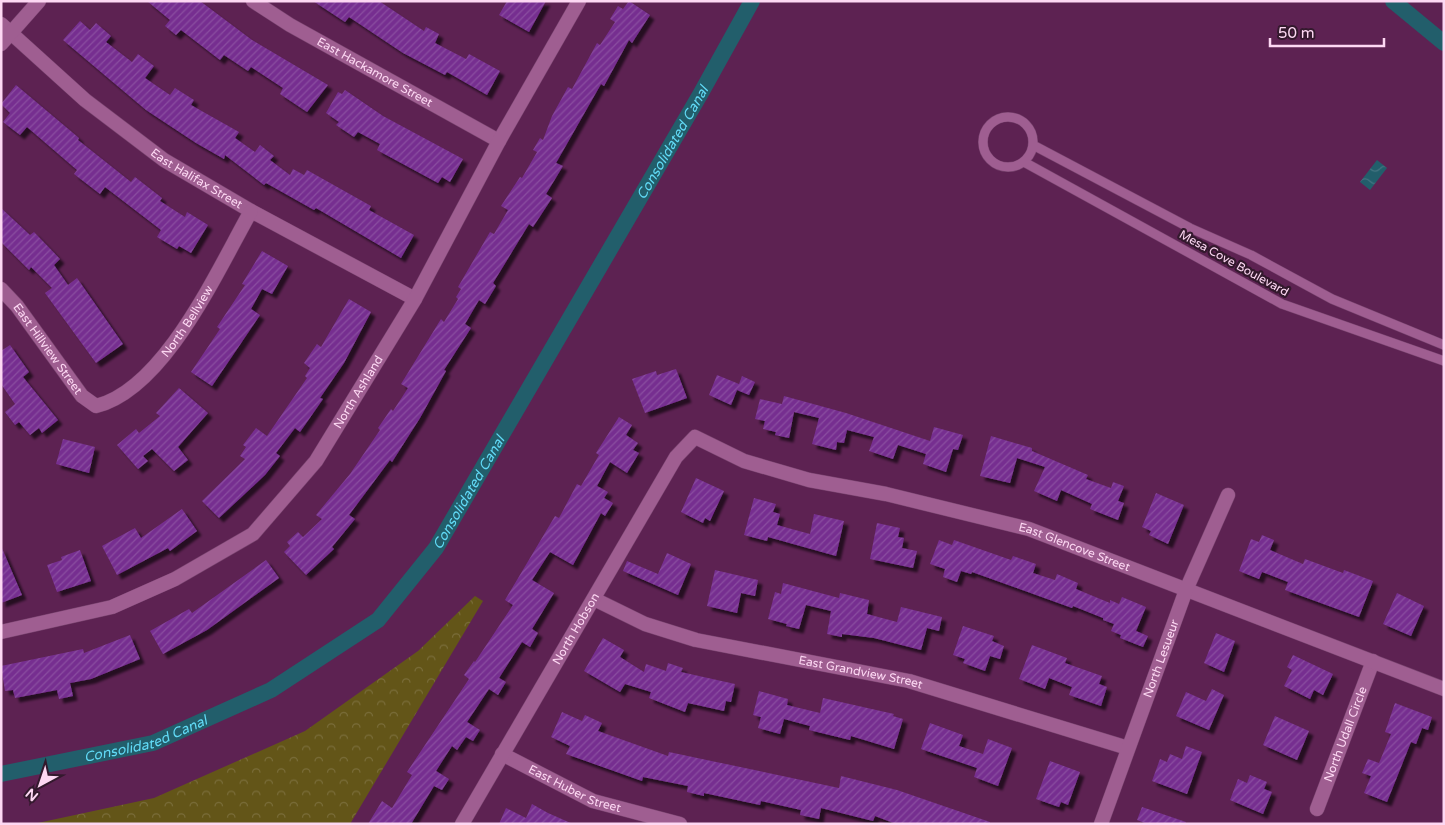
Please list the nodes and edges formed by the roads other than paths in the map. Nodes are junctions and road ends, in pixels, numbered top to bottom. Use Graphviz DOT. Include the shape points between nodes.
graph roads {
  1 [pos="39,1"];
  2 [pos="254,1"];
  3 [pos="579,1"];
  4 [pos="6,28"];
  5 [pos="1,44"];
  6 [pos="499,141"];
  7 [pos="1033,145"];
  8 [pos="1024,162"];
  9 [pos="251,211"];
  10 [pos="1,289"];
  11 [pos="415,299"];
  12 [pos="1444,345"];
  13 [pos="1444,361"];
  14 [pos="96,406"];
  15 [pos="696,436"];
  16 [pos="1228,495"];
  17 [pos="1186,590"];
  18 [pos="594,599"];
  19 [pos="1,632"];
  20 [pos="1373,661"];
  21 [pos="1444,689"];
  22 [pos="1128,748"];
  23 [pos="502,754"];
  24 [pos="1317,809"];
  25 [pos="462,824"];
  26 [pos="680,824"];
  27 [pos="1101,824"];
  1 -- 4 [label="street"];
  2 -- 6 [label="street, East Hackamore Street" via="290,25"];
  3 -- 6 [label="street, North Ashland"];
  4 -- 5 [label="street"];
  4 -- 9 [label="street, East Halifax Street" via="86,100 164,160"];
  6 -- 11 [label="street, North Ashland"];
  7 -- 8 [label="lane"];
  7 -- 8 [label="lane" via="1028,126 1014,117 998,118 986,130 983,147 992,162 1008,168"];
  7 -- 12 [label="lane, Mesa Cove Boulevard" via="1332,299"];
  8 -- 13 [label="lane, Mesa Cove Boulevard" via="1276,302"];
  9 -- 11 [label="street, East Halifax Street"];
  9 -- 14 [label="street, North Bellview" via="187,326 145,377 111,403"];
  10 -- 14 [label="street, East Hillview Street" via="82,396"];
  11 -- 19 [label="street, North Ashland" via="316,461 253,534 175,579 112,607"];
  15 -- 17 [label="street, East Glencove Street" via="744,461 809,480 886,494 1029,529"];
  15 -- 18 [label="street, North Hobson" via="676,457"];
  16 -- 17 [label="street, North Lesueur"];
  17 -- 20 [label="street, East Glencove Street"];
  17 -- 22 [label="street, North Lesueur"];
  18 -- 22 [label="street, East Grandview Street" via="645,624 696,640 909,681"];
  18 -- 23 [label="street, North Hobson"];
  20 -- 21 [label="street, East Glencove Street"];
  20 -- 24 [label="street, North Udall Circle"];
  22 -- 27 [label="street, North Lesueur"];
  23 -- 25 [label="street, North Hobson"];
  23 -- 26 [label="street, East Huber Street" via="593,801"];
}
